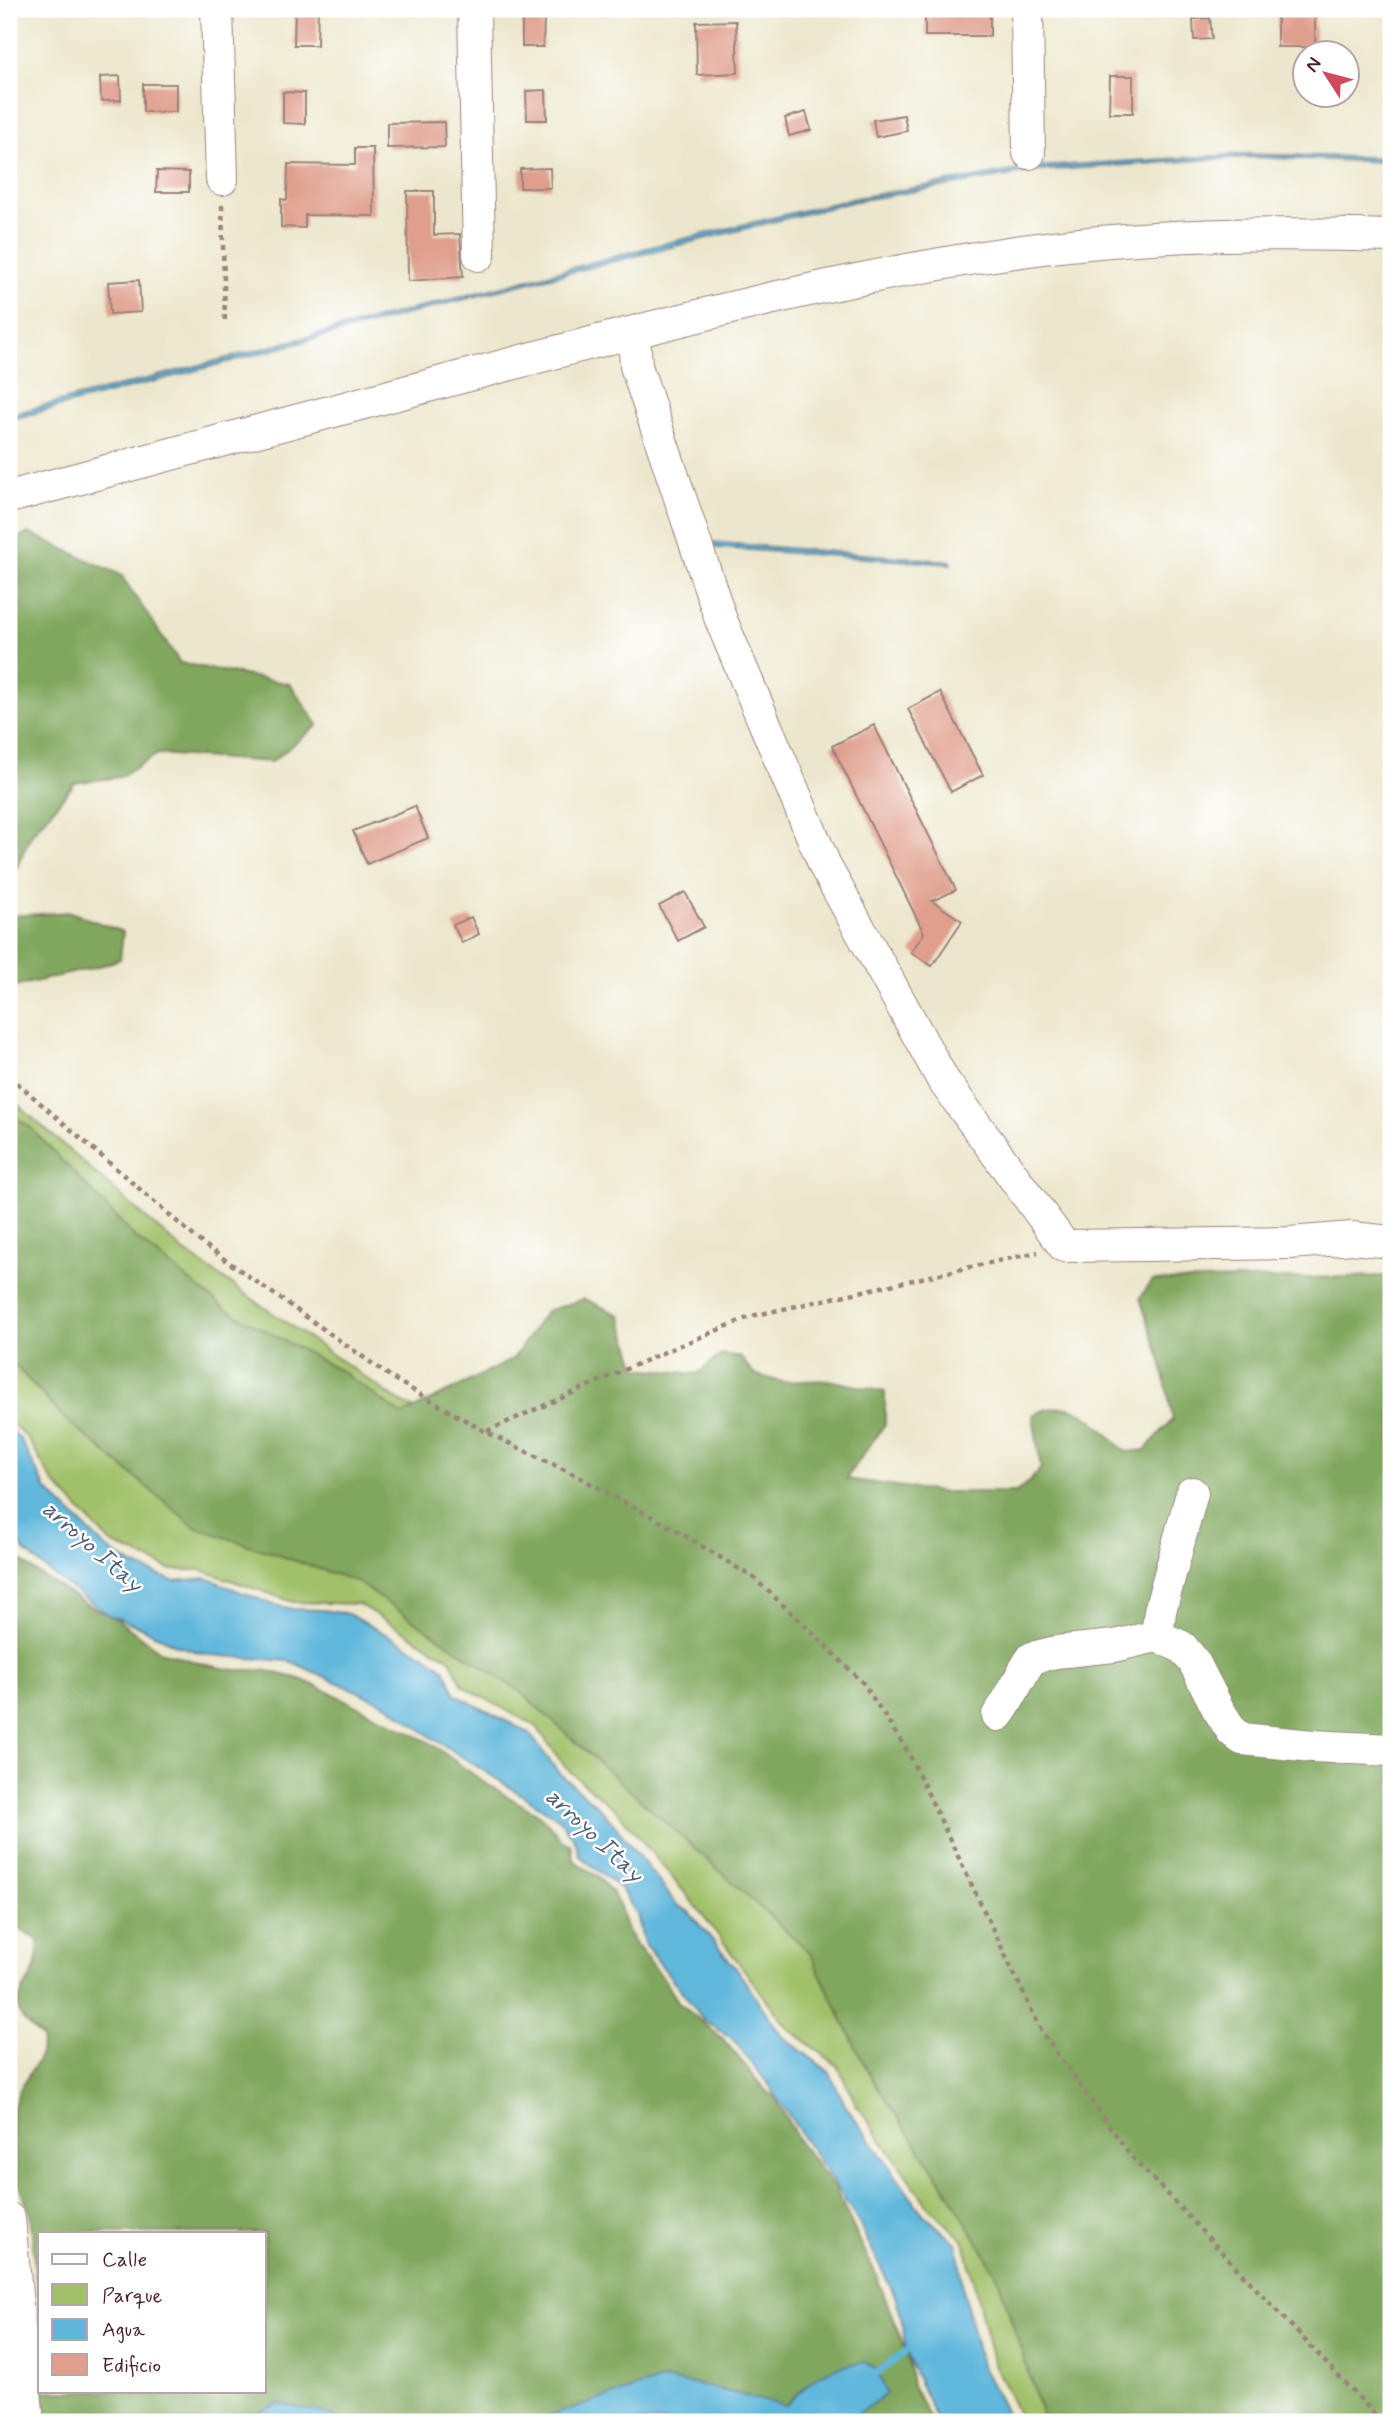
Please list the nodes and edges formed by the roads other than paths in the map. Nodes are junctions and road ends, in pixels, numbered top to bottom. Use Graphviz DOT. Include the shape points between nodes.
graph roads {
  1 [pos="217,9"];
  2 [pos="474,9"];
  3 [pos="1027,9"];
  4 [pos="1029,153"];
  5 [pos="222,179"];
  6 [pos="1391,236"];
  7 [pos="479,255"];
  8 [pos="634,332"];
  9 [pos="9,497"];
  10 [pos="1391,1242"];
  11 [pos="1192,1493"];
  12 [pos="1157,1636"];
  13 [pos="998,1715"];
  14 [pos="1391,1750"];
  15 [pos="9,2219"];
  16 [pos="15,2336"];
  17 [pos="28,2422"];
  1 -- 5 [label="street"];
  2 -- 7 [label="street"];
  3 -- 4 [label="street"];
  6 -- 8 [label="street" via="1234,234 1044,248 873,275"];
  8 -- 9 [label="street"];
  8 -- 10 [label="street" via="636,366 721,620 826,868 943,1080 1064,1246 1352,1238"];
  11 -- 12 [label="street"];
  12 -- 13 [label="street" via="1032,1658"];
  12 -- 14 [label="street" via="1182,1647 1232,1731 1242,1739"];
  15 -- 16 [label="street"];
  16 -- 17 [label="street"];
}
